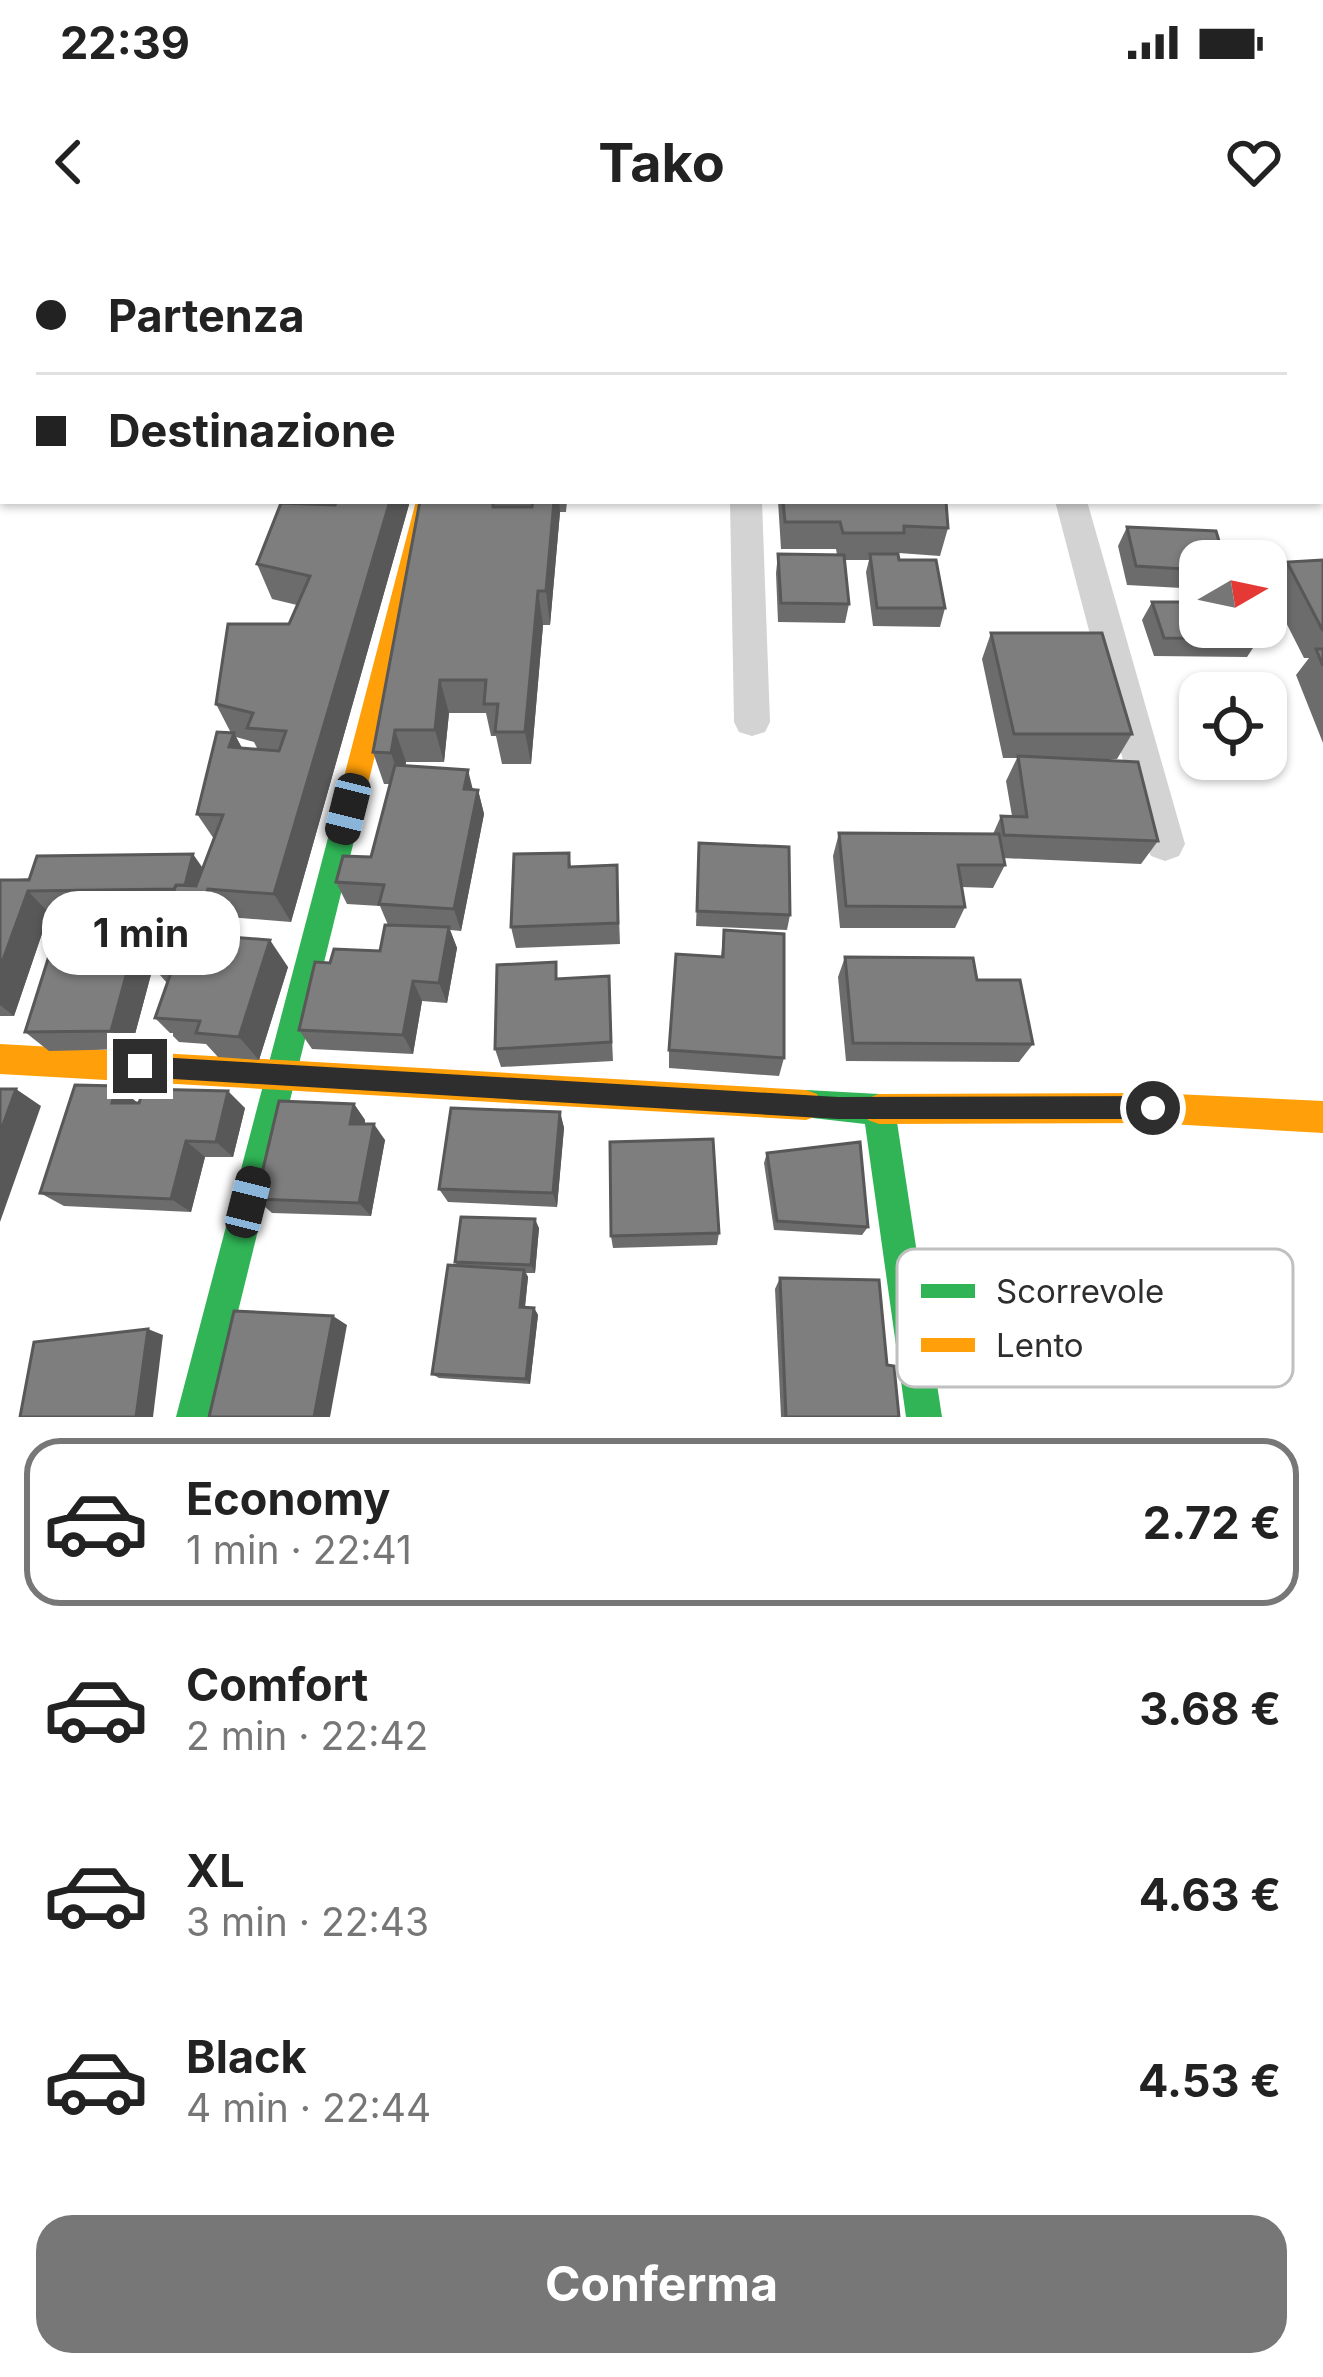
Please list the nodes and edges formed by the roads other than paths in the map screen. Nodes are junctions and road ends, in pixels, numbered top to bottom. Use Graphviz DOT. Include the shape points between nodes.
graph roads {
  1 [pos="426,504"];
  2 [pos="746,504"];
  3 [pos="1072,504"];
  4 [pos="752,722"];
  5 [pos="1165,844"];
  6 [pos="0,1059"];
  7 [pos="280,1073"];
  8 [pos="879,1109"];
  9 [pos="1323,1117"];
  10 [pos="899,1249"];
  11 [pos="920,1387"];
  12 [pos="194,1417"];
  13 [pos="924,1417"];
  1 -- 7 [label="street"];
  2 -- 4 [label="street"];
  3 -- 5 [label="street"];
  6 -- 7 [label="street"];
  7 -- 8 [label="street"];
  7 -- 12 [label="street"];
  8 -- 9 [label="street"];
  8 -- 10 [label="street"];
  11 -- 13 [label="street"];
}
